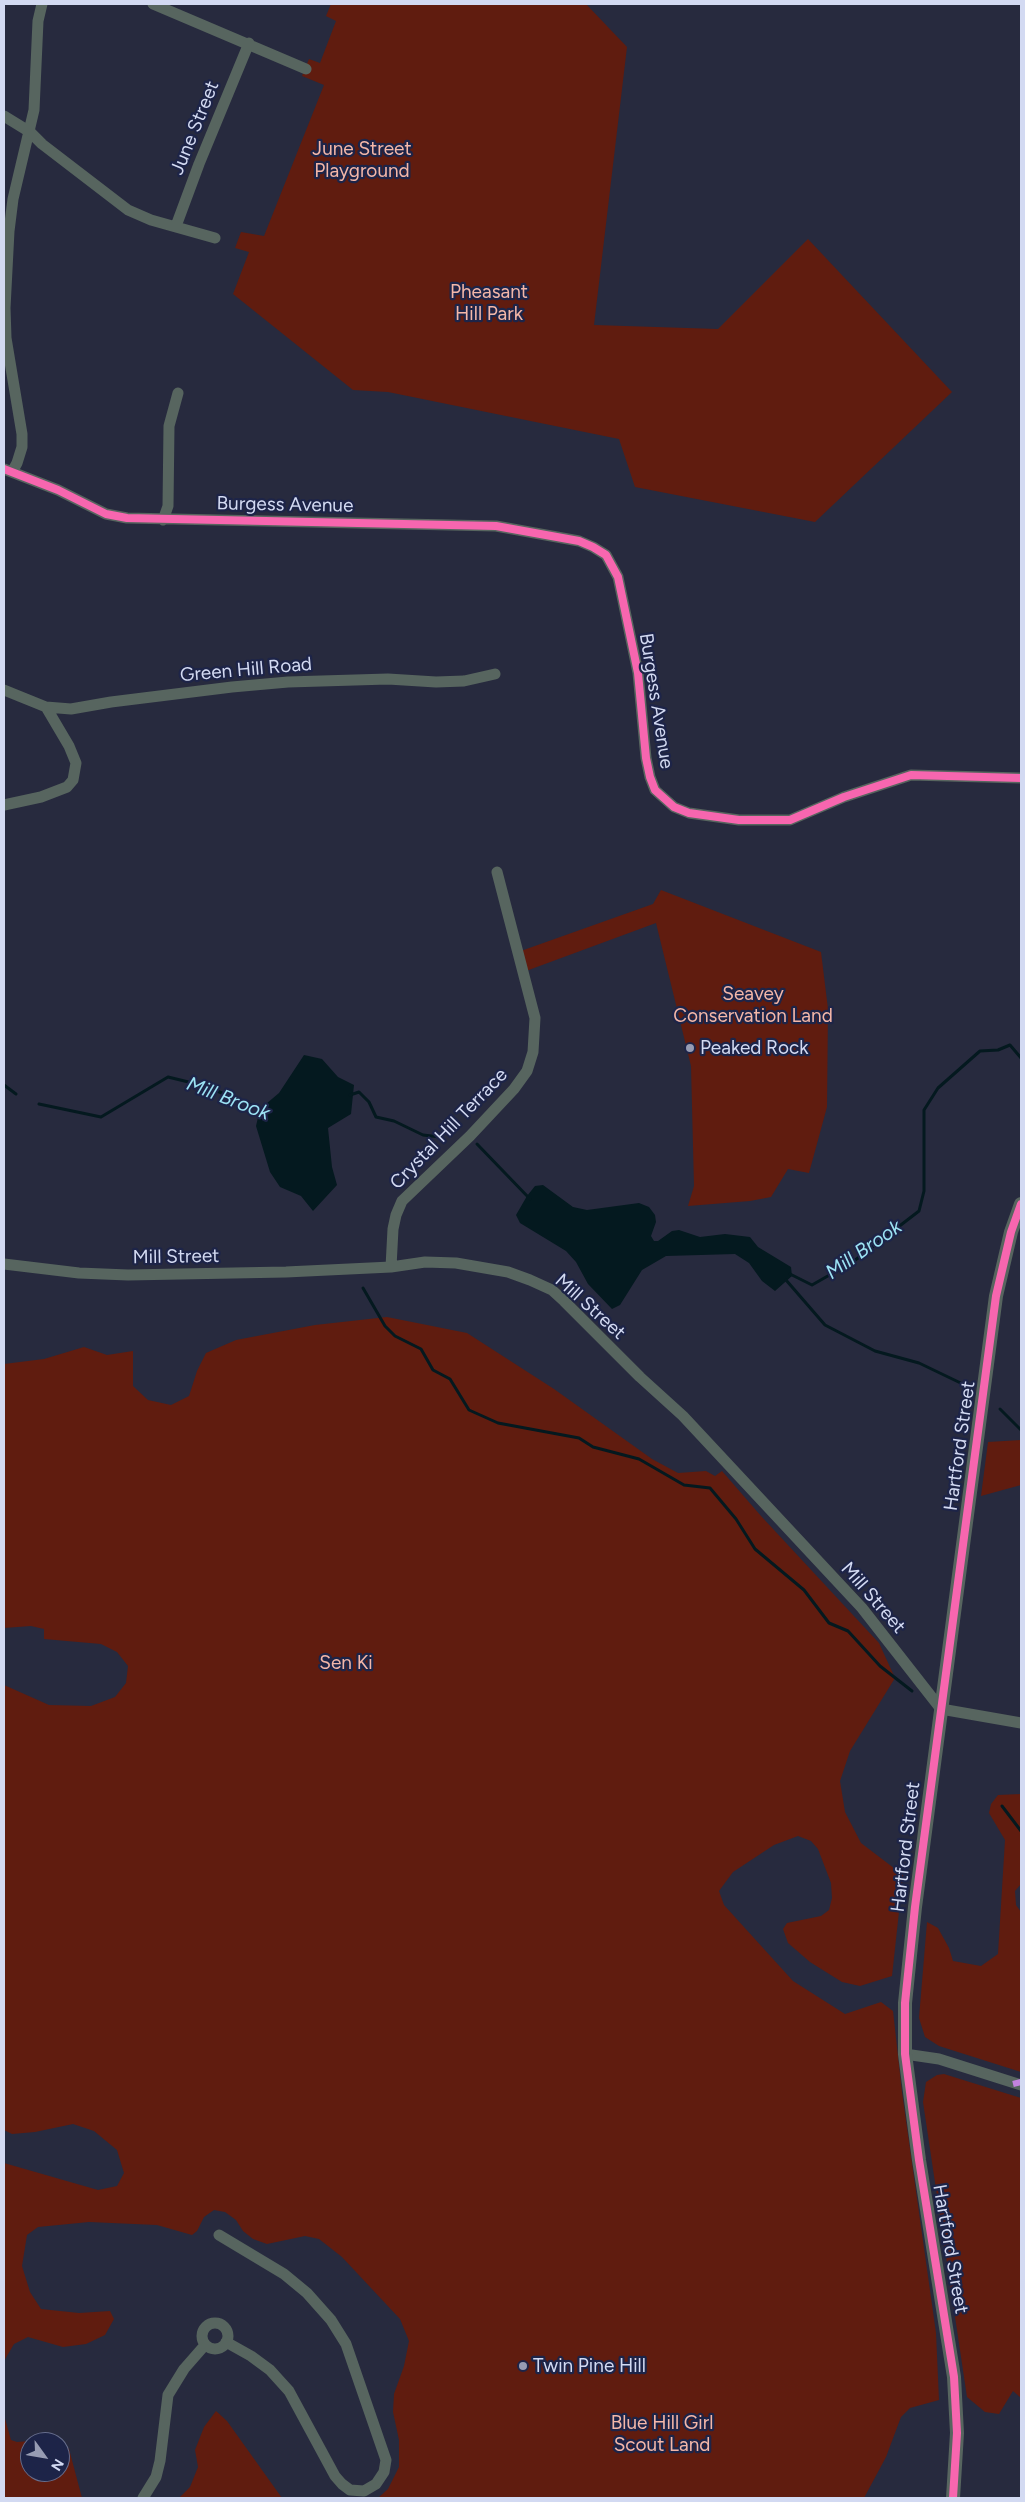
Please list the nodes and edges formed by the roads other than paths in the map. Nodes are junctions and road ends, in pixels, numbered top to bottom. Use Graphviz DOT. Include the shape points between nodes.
graph roads {
  1 [pos="42,4"];
  2 [pos="153,4"];
  3 [pos="248,43"];
  4 [pos="306,69"];
  5 [pos="4,116"];
  6 [pos="30,132"];
  7 [pos="176,226"];
  8 [pos="215,238"];
  9 [pos="9,389"];
  10 [pos="178,393"];
  11 [pos="8,470"];
  12 [pos="163,520"];
  13 [pos="495,674"];
  14 [pos="4,690"];
  15 [pos="46,707"];
  16 [pos="1021,778"];
  17 [pos="4,805"];
  18 [pos="497,872"];
  19 [pos="1021,1204"];
  20 [pos="4,1264"];
  21 [pos="391,1267"];
  22 [pos="941,1709"];
  23 [pos="1021,1723"];
  24 [pos="906,2054"];
  25 [pos="1021,2085"];
  26 [pos="219,2235"];
  27 [pos="226,2342"];
  28 [pos="205,2345"];
  29 [pos="143,2498"];
  30 [pos="953,2498"];
  1 -- 6 [label="street"];
  2 -- 3 [label="street"];
  3 -- 4 [label="street"];
  3 -- 7 [label="street, June Street"];
  5 -- 6 [label="street"];
  6 -- 7 [label="street" via="128,210"];
  6 -- 9 [label="street" via="13,199 9,231 5,308"];
  7 -- 8 [label="street"];
  9 -- 11 [label="street" via="22,434 22,447 18,463"];
  10 -- 12 [label="street" via="169,426 168,506"];
  11 -- 12 [label="street, Burgess Avenue" via="106,514"];
  12 -- 16 [label="street, Burgess Avenue" via="496,526 579,541 593,547 606,555 618,577 638,673 650,777 655,790 674,807 688,812 739,820 790,820 844,797 911,775"];
  13 -- 15 [label="street, Green Hill Road" via="464,681 288,682 71,709"];
  14 -- 15 [label="street, Green Hill Road"];
  15 -- 17 [label="street" via="76,763 73,780 67,787 41,797"];
  18 -- 21 [label="street, Crystal Hill Terrace" via="535,1018 533,1052 527,1071 514,1089 402,1201 393,1229"];
  19 -- 22 [label="street, Hartford Street" via="996,1296"];
  20 -- 21 [label="street, Mill Street" via="128,1276"];
  21 -- 22 [label="street, Mill Street" via="425,1262 456,1263 508,1272 552,1290 683,1416 862,1608"];
  22 -- 23 [label="street"];
  22 -- 24 [label="street, Hartford Street" via="907,1974"];
  24 -- 25 [label="street" via="939,2059"];
  24 -- 30 [label="street, Hartford Street" via="921,2178 954,2377 957,2433"];
  26 -- 27 [label="street" via="284,2274 307,2293 331,2320 346,2344 386,2460 384,2472 376,2484 364,2491 350,2490 342,2484 289,2391 264,2366"];
  27 -- 28 [label="street" via="216,2349"];
  27 -- 28 [label="street" via="225,2328 213,2323 202,2331"];
  28 -- 29 [label="street" via="168,2394 156,2478"];
}
